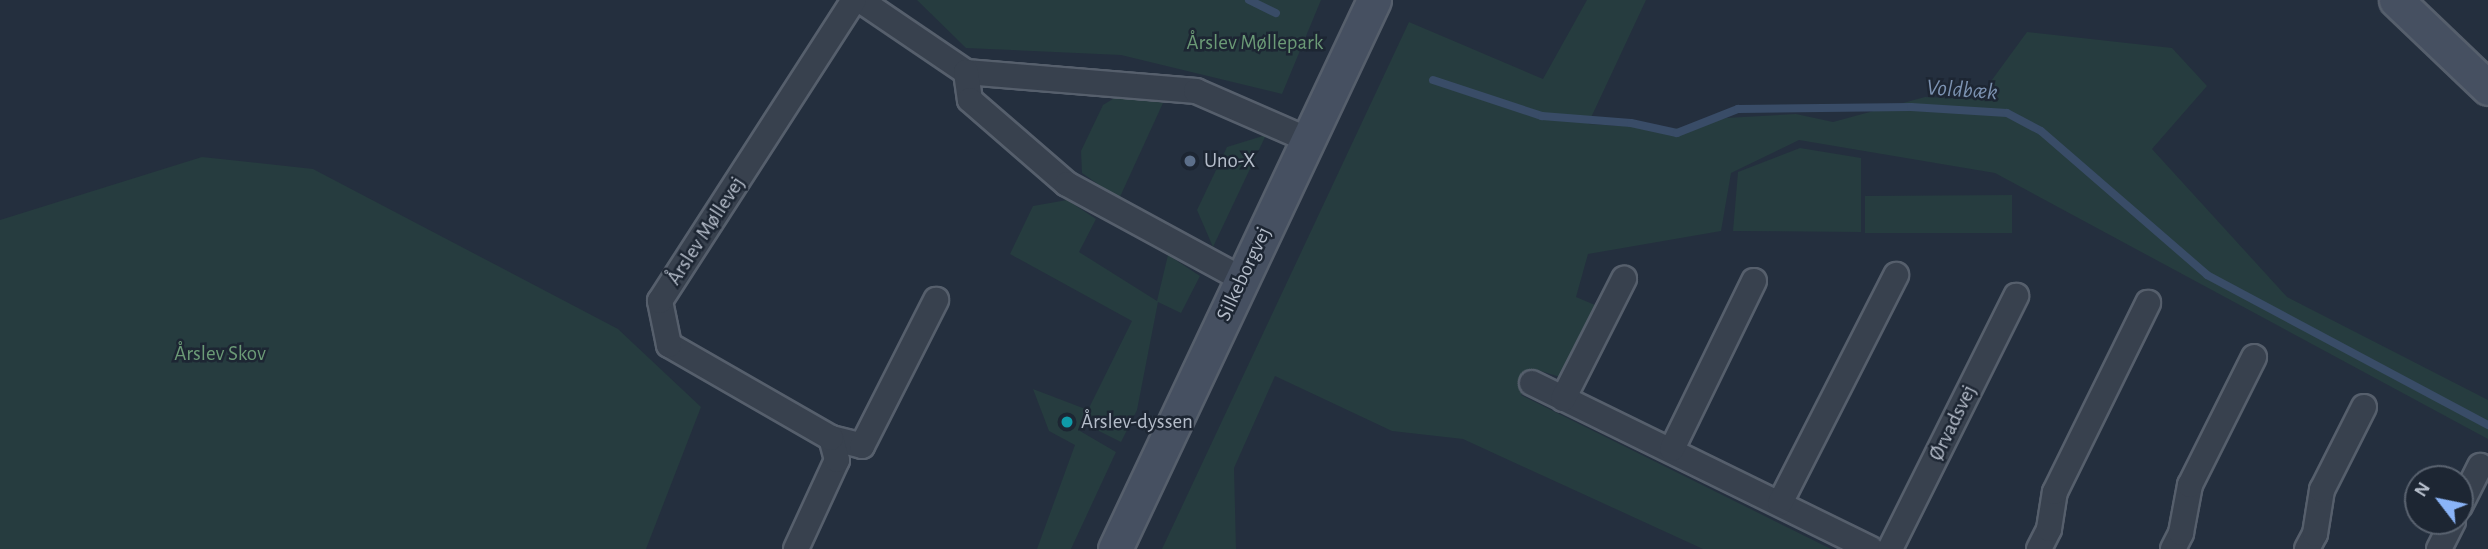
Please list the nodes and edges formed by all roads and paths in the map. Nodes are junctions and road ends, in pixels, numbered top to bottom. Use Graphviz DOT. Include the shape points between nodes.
graph roads {
  1 [pos="854,0"];
  2 [pos="860,0"];
  3 [pos="1374,0"];
  4 [pos="2396,0"];
  5 [pos="966,72"];
  6 [pos="2488,88"];
  7 [pos="1308,140"];
  8 [pos="1896,275"];
  9 [pos="1242,279"];
  10 [pos="1625,279"];
  11 [pos="1754,281"];
  12 [pos="2016,296"];
  13 [pos="936,300"];
  14 [pos="2148,303"];
  15 [pos="2254,357"];
  16 [pos="1532,383"];
  17 [pos="1563,399"];
  18 [pos="2364,407"];
  19 [pos="831,438"];
  20 [pos="1672,449"];
  21 [pos="2480,466"];
  22 [pos="2474,478"];
  23 [pos="1780,503"];
  24 [pos="796,549"];
  25 [pos="1115,549"];
  26 [pos="1871,549"];
  27 [pos="1891,549"];
  28 [pos="2039,549"];
  29 [pos="2172,549"];
  30 [pos="2307,549"];
  1 -- 19 [label="street, Årslev Møllevej" via="660,301 669,345"];
  2 -- 5 [label="street"];
  3 -- 7 [label="main road, Silkeborgvej"];
  4 -- 6 [label="main road"];
  5 -- 7 [label="street" via="1196,91"];
  5 -- 9 [label="street" via="970,100 1067,184"];
  7 -- 9 [label="main road, Silkeborgvej"];
  8 -- 23 [label="street"];
  9 -- 25 [label="main road, Silkeborgvej"];
  10 -- 17 [label="street"];
  11 -- 20 [label="street"];
  12 -- 27 [label="street, Ørvadsvej"];
  13 -- 19 [label="street, Årslev Møllevej" via="862,446"];
  14 -- 28 [label="street" via="2055,492 2049,528"];
  15 -- 29 [label="street" via="2190,485 2181,533"];
  16 -- 17 [label="street"];
  17 -- 20 [label="street"];
  18 -- 30 [label="street" via="2322,490 2315,534"];
  19 -- 24 [label="street" via="837,460"];
  20 -- 23 [label="street"];
  21 -- 22 [label="street"];
  23 -- 26 [label="street"];
}
